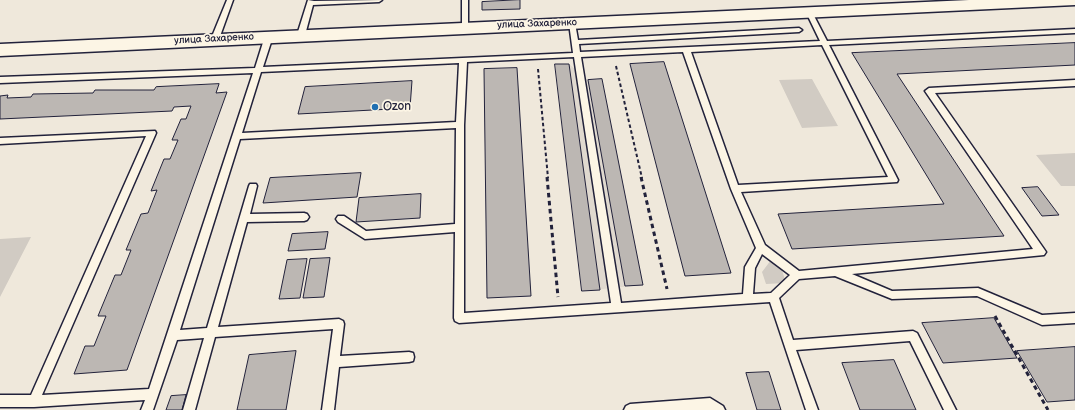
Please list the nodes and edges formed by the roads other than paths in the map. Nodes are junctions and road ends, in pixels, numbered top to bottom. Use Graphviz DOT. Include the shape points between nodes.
graph roads {
  1 [pos="230,0"];
  2 [pos="379,0"];
  3 [pos="465,0"];
  4 [pos="473,0"];
  5 [pos="1075,0"];
  6 [pos="310,2"];
  7 [pos="465,8"];
  8 [pos="809,12"];
  9 [pos="572,23"];
  10 [pos="465,28"];
  11 [pos="799,30"];
  12 [pos="1075,31"];
  13 [pos="301,35"];
  14 [pos="269,36"];
  15 [pos="215,39"];
  16 [pos="575,42"];
  17 [pos="825,43"];
  18 [pos="0,50"];
  19 [pos="686,50"];
  20 [pos="577,55"];
  21 [pos="463,60"];
  22 [pos="258,70"];
  23 [pos="0,80"];
  24 [pos="1075,83"];
  25 [pos="460,125"];
  26 [pos="236,136"];
  27 [pos="0,141"];
  28 [pos="253,186"];
  29 [pos="735,189"];
  30 [pos="304,217"];
  31 [pos="243,218"];
  32 [pos="341,219"];
  33 [pos="459,228"];
  34 [pos="761,248"];
  35 [pos="836,271"];
  36 [pos="797,275"];
  37 [pos="773,297"];
  38 [pos="748,299"];
  39 [pos="617,308"];
  40 [pos="1075,318"];
  41 [pos="211,332"];
  42 [pos="173,335"];
  43 [pos="790,345"];
  44 [pos="409,357"];
  45 [pos="334,362"];
  46 [pos="152,394"];
  47 [pos="0,401"];
  48 [pos="34,401"];
  49 [pos="146,410"];
  50 [pos="189,410"];
  51 [pos="328,410"];
  52 [pos="630,410"];
  53 [pos="719,410"];
  54 [pos="812,410"];
  55 [pos="950,410"];
  1 -- 15 [label="lane"];
  2 -- 6 [label="lane"];
  3 -- 7 [label="lane"];
  4 -- 7 [label="lane"];
  5 -- 8 [label="street, улица Захаренко"];
  6 -- 13 [label="lane"];
  7 -- 10 [label="lane"];
  8 -- 9 [label="street, улица Захаренко"];
  8 -- 17 [label="lane"];
  9 -- 10 [label="street, улица Захаренко"];
  9 -- 16 [label="lane"];
  10 -- 13 [label="street, улица Захаренко"];
  11 -- 16 [label="lane"];
  12 -- 17 [label="lane"];
  13 -- 14 [label="street, улица Захаренко"];
  14 -- 15 [label="street, улица Захаренко"];
  14 -- 22 [label="lane"];
  15 -- 18 [label="street, улица Захаренко"];
  16 -- 20 [label="lane"];
  17 -- 19 [label="lane"];
  17 -- 29 [label="lane" via="894,180"];
  19 -- 20 [label="lane"];
  19 -- 29 [label="lane"];
  20 -- 21 [label="lane"];
  20 -- 39 [label="lane"];
  21 -- 22 [label="lane"];
  21 -- 25 [label="lane"];
  22 -- 23 [label="lane"];
  22 -- 26 [label="lane"];
  24 -- 35 [label="lane" via="929,91 1041,252"];
  25 -- 26 [label="lane"];
  25 -- 33 [label="lane"];
  26 -- 42 [label="lane"];
  27 -- 48 [label="lane" via="152,133"];
  28 -- 31 [label="lane"];
  29 -- 34 [label="lane"];
  30 -- 31 [label="lane"];
  31 -- 41 [label="lane"];
  32 -- 33 [label="lane" via="365,235"];
  33 -- 39 [label="lane" via="459,318"];
  34 -- 36 [label="lane"];
  34 -- 38 [label="lane" via="750,267"];
  35 -- 36 [label="lane"];
  35 -- 40 [label="lane" via="892,295 978,292 1042,320"];
  36 -- 37 [label="lane"];
  37 -- 38 [label="lane"];
  37 -- 43 [label="lane"];
  38 -- 39 [label="lane"];
  41 -- 42 [label="lane"];
  41 -- 45 [label="lane" via="339,324"];
  41 -- 50 [label="lane"];
  42 -- 46 [label="lane"];
  43 -- 54 [label="lane"];
  43 -- 55 [label="lane" via="913,336"];
  44 -- 45 [label="lane"];
  45 -- 51 [label="lane"];
  46 -- 48 [label="lane"];
  46 -- 49 [label="lane"];
  47 -- 48 [label="lane"];
  52 -- 53 [label="lane" via="710,404"];
}
